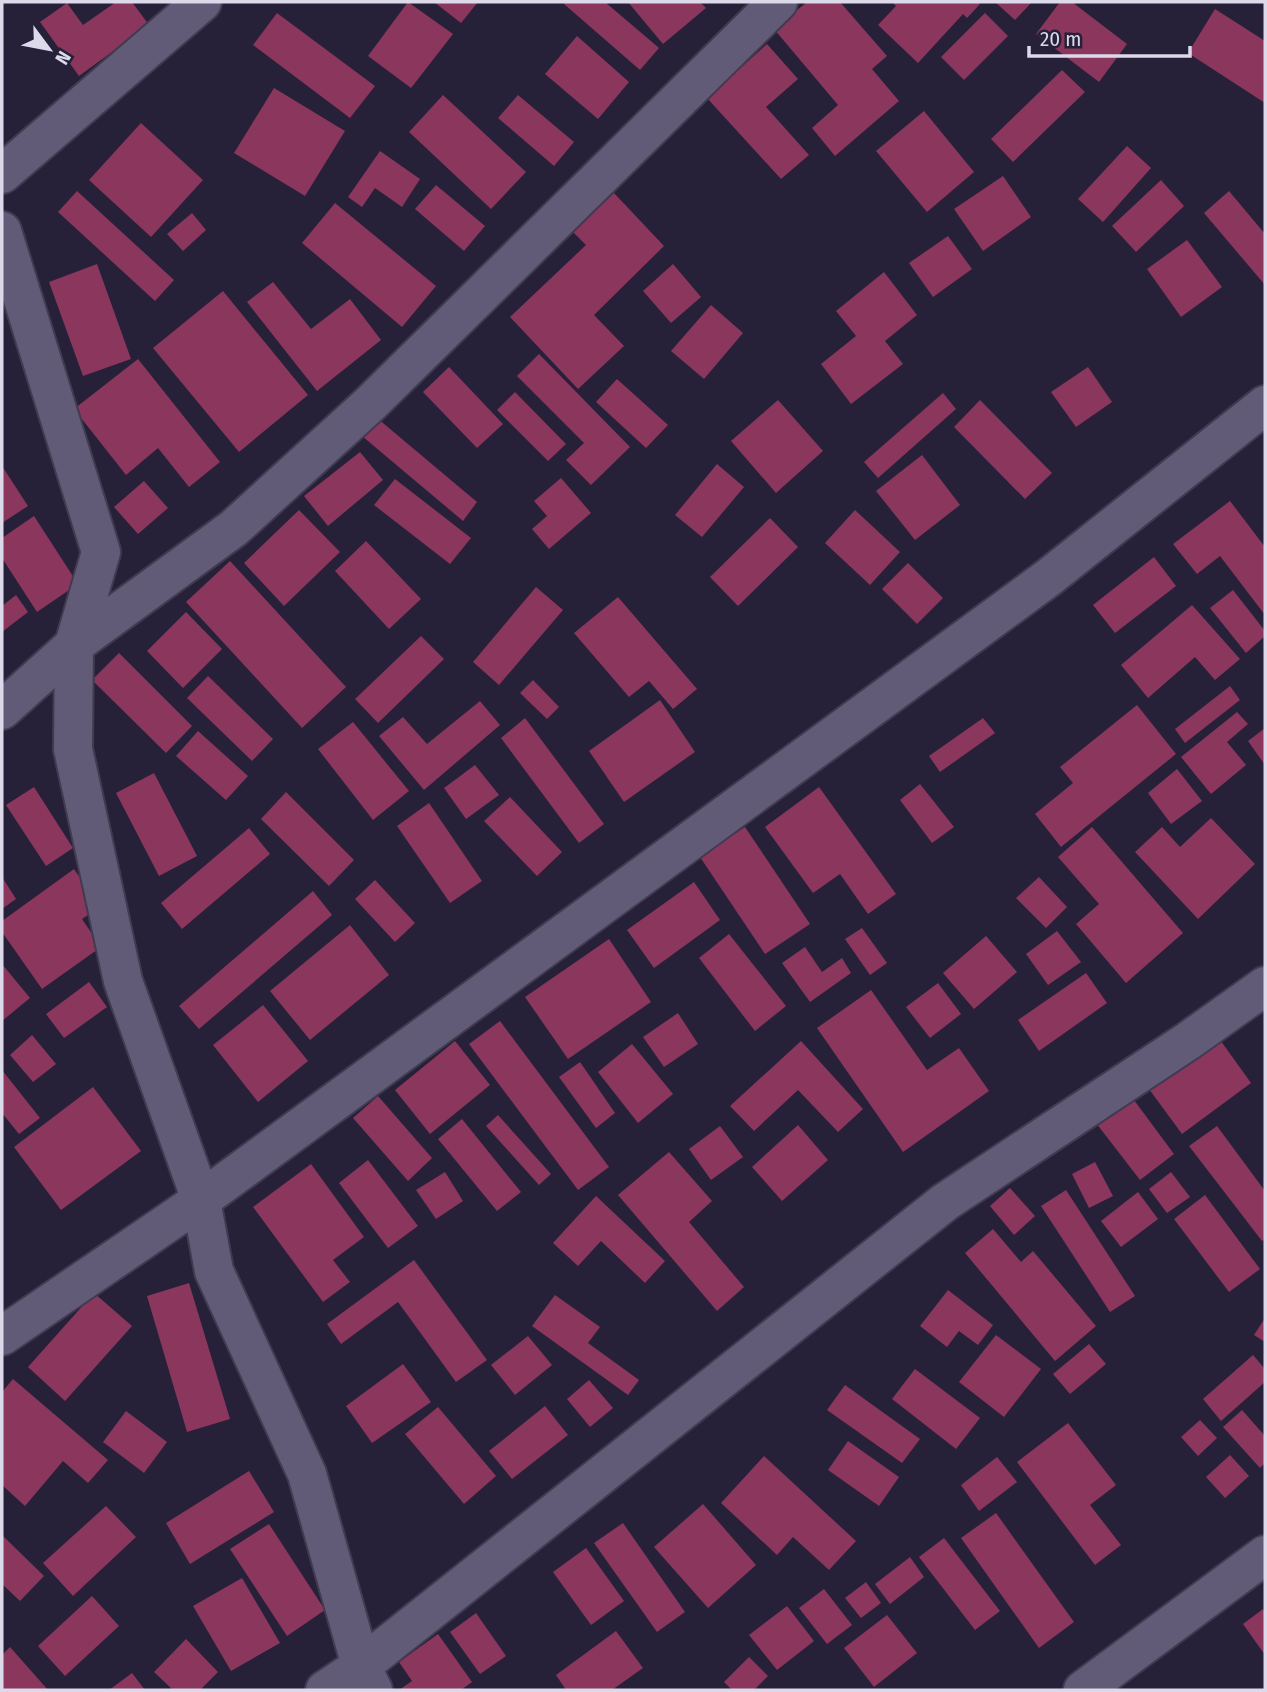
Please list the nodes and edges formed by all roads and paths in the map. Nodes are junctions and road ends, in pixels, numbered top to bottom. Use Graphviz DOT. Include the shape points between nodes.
graph roads {
  1 [pos="202,2"];
  2 [pos="778,2"];
  3 [pos="2,174"];
  4 [pos="2,231"];
  5 [pos="1265,405"];
  6 [pos="74,645"];
  7 [pos="2,710"];
  8 [pos="1265,986"];
  9 [pos="201,1200"];
  10 [pos="2,1336"];
  11 [pos="1265,1555"];
  12 [pos="367,1678"];
  13 [pos="325,1690"];
  14 [pos="1083,1690"];
  1 -- 3 [label="street"];
  2 -- 6 [label="street" via="332,440 234,528"];
  4 -- 6 [label="street" via="100,552"];
  5 -- 9 [label="street" via="1048,578"];
  6 -- 7 [label="street"];
  6 -- 9 [label="street" via="73,748 123,981"];
  8 -- 12 [label="street" via="945,1202"];
  9 -- 10 [label="street"];
  9 -- 12 [label="street" via="214,1270 307,1474"];
  11 -- 14 [label="street"];
  12 -- 13 [label="street"];
}
